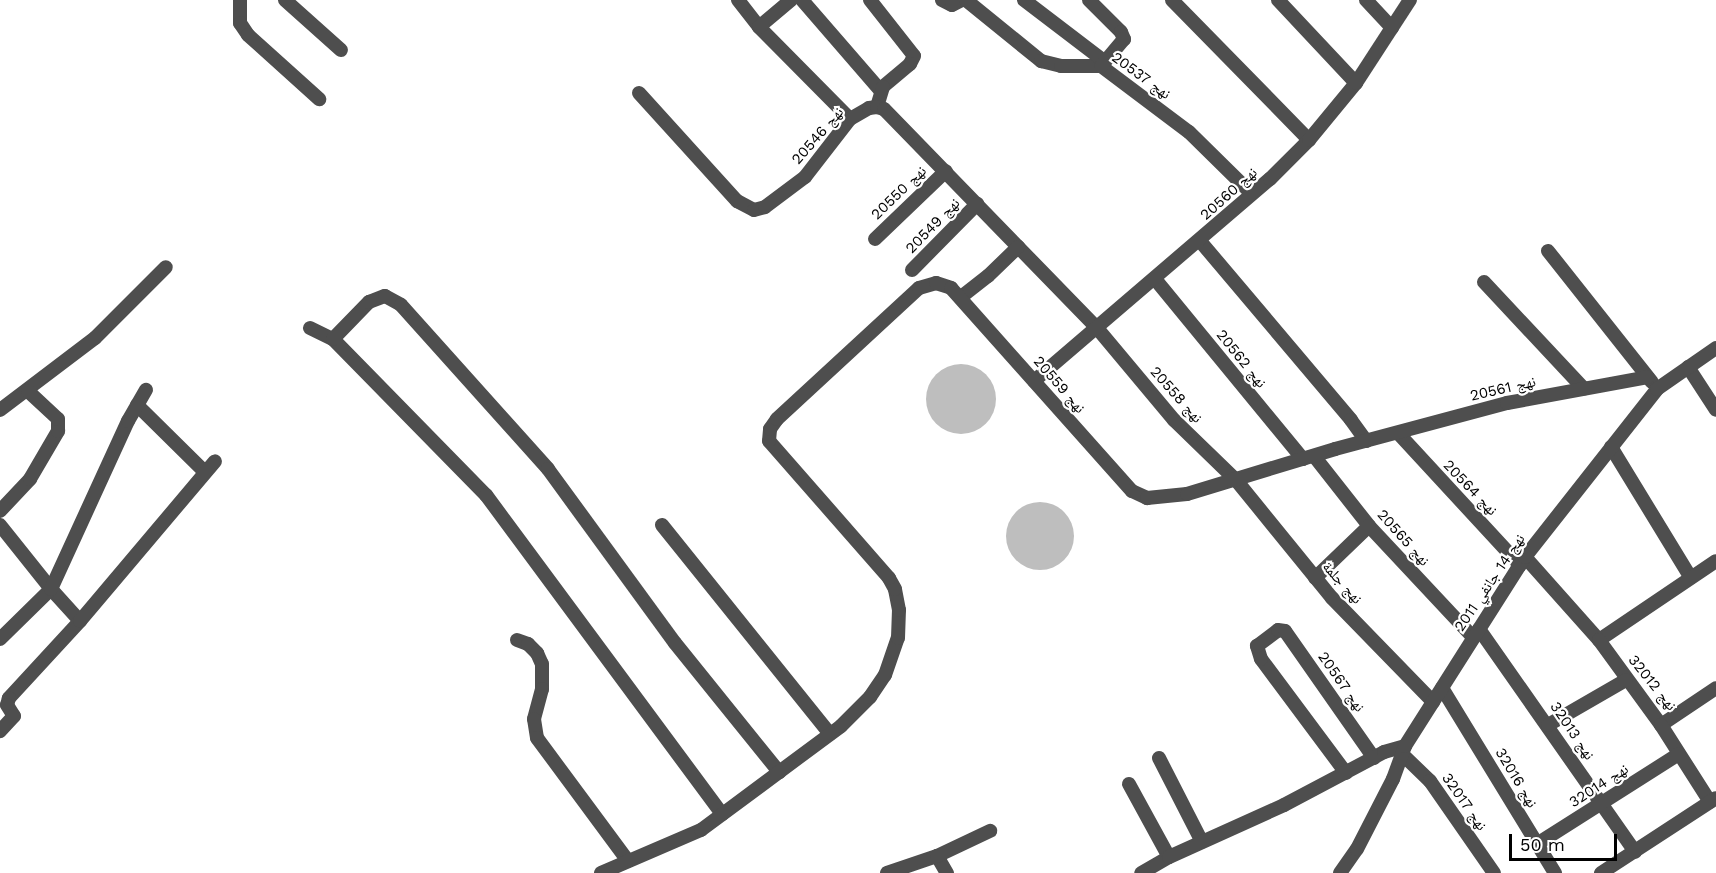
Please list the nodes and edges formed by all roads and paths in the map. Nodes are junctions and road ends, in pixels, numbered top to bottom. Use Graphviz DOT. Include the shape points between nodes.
graph roads {
  1 [pos="240,0"];
  2 [pos="285,0"];
  3 [pos="738,0"];
  4 [pos="791,0"];
  5 [pos="802,0"];
  6 [pos="870,0"];
  7 [pos="942,0"];
  8 [pos="964,0"];
  9 [pos="1024,0"];
  10 [pos="1089,0"];
  11 [pos="1172,0"];
  12 [pos="1278,0"];
  13 [pos="1366,0"];
  14 [pos="1410,0"];
  15 [pos="759,27"];
  16 [pos="1392,28"];
  17 [pos="341,50"];
  18 [pos="1102,64"];
  19 [pos="1356,83"];
  20 [pos="880,90"];
  21 [pos="639,93"];
  22 [pos="319,99"];
  23 [pos="877,107"];
  24 [pos="850,118"];
  25 [pos="1309,140"];
  26 [pos="946,171"];
  27 [pos="1252,194"];
  28 [pos="977,204"];
  29 [pos="875,239"];
  30 [pos="1204,245"];
  31 [pos="1018,247"];
  32 [pos="1548,251"];
  33 [pos="166,267"];
  34 [pos="912,270"];
  35 [pos="1155,279"];
  36 [pos="1485,282"];
  37 [pos="956,292"];
  38 [pos="310,328"];
  39 [pos="1097,328"];
  40 [pos="333,339"];
  41 [pos="1716,348"];
  42 [pos="1688,367"];
  43 [pos="1648,377"];
  44 [pos="1034,381"];
  45 [pos="1584,389"];
  46 [pos="1657,389"];
  47 [pos="146,390"];
  48 [pos="28,391"];
  49 [pos="137,405"];
  50 [pos="0,410"];
  51 [pos="1716,410"];
  52 [pos="1398,433"];
  53 [pos="1366,441"];
  54 [pos="1611,447"];
  55 [pos="1309,458"];
  56 [pos="215,461"];
  57 [pos="205,472"];
  58 [pos="1236,480"];
  59 [pos="1147,498"];
  60 [pos="0,511"];
  61 [pos="0,525"];
  62 [pos="662,525"];
  63 [pos="1369,526"];
  64 [pos="1523,561"];
  65 [pos="1716,561"];
  66 [pos="1315,578"];
  67 [pos="1691,578"];
  68 [pos="51,589"];
  69 [pos="80,621"];
  70 [pos="1476,633"];
  71 [pos="0,639"];
  72 [pos="518,640"];
  73 [pos="1599,640"];
  74 [pos="1626,680"];
  75 [pos="1716,688"];
  76 [pos="1445,693"];
  77 [pos="1433,702"];
  78 [pos="1548,725"];
  79 [pos="1661,725"];
  80 [pos="0,731"];
  81 [pos="830,734"];
  82 [pos="1404,750"];
  83 [pos="1679,754"];
  84 [pos="1159,758"];
  85 [pos="1374,758"];
  86 [pos="779,772"];
  87 [pos="1346,773"];
  88 [pos="1129,784"];
  89 [pos="1713,800"];
  90 [pos="1601,804"];
  91 [pos="722,814"];
  92 [pos="990,831"];
  93 [pos="1202,842"];
  94 [pos="1537,844"];
  95 [pos="1635,852"];
  96 [pos="937,856"];
  97 [pos="1169,857"];
  98 [pos="628,861"];
  99 [pos="1618,869"];
  100 [pos="600,873"];
  101 [pos="887,873"];
  102 [pos="947,873"];
  103 [pos="1141,873"];
  104 [pos="1340,873"];
  105 [pos="1494,873"];
  106 [pos="1555,873"];
  107 [pos="1602,873"];
  1 -- 22 [label="street" via="240,23 248,35"];
  2 -- 17 [label="street"];
  3 -- 15 [label="street"];
  4 -- 15 [label="street"];
  5 -- 20 [label="street"];
  6 -- 20 [label="street" via="914,56"];
  7 -- 8 [label="street" via="952,5"];
  8 -- 18 [label="street, نهج 20537" via="1041,61 1061,66"];
  9 -- 18 [label="street"];
  10 -- 18 [label="street" via="1124,39"];
  11 -- 25 [label="street"];
  12 -- 19 [label="street"];
  13 -- 16 [label="street"];
  14 -- 16 [label="street, نهج 20560"];
  15 -- 24 [label="street"];
  16 -- 19 [label="street, نهج 20560"];
  18 -- 27 [label="street, نهج 20537" via="1189,132"];
  19 -- 25 [label="street, نهج 20560"];
  20 -- 23 [label="street"];
  21 -- 24 [label="street, نهج 20546" via="736,201 754,210 765,207 805,177"];
  23 -- 24 [label="street, نهج 20546"];
  23 -- 26 [label="street" via="884,109"];
  25 -- 27 [label="street, نهج 20560"];
  26 -- 28 [label="street"];
  26 -- 29 [label="street, نهج 20550"];
  27 -- 30 [label="street, نهج 20560"];
  28 -- 31 [label="street"];
  28 -- 34 [label="street, نهج 20549"];
  30 -- 35 [label="street, نهج 20560"];
  30 -- 53 [label="street"];
  31 -- 37 [label="street" via="988,276"];
  31 -- 39 [label="street"];
  32 -- 43 [label="street"];
  33 -- 48 [label="street" via="101,333"];
  35 -- 39 [label="street, نهج 20560"];
  35 -- 55 [label="street, نهج 20562"];
  36 -- 45 [label="street"];
  37 -- 44 [label="street, نهج 20559"];
  37 -- 81 [label="street" via="936,283 919,288 770,429 769,441 776,450 895,589 898,638 885,675 870,697"];
  38 -- 40 [label="street"];
  39 -- 44 [label="street, نهج 20560"];
  39 -- 58 [label="street, نهج 20558" via="1174,420"];
  40 -- 86 [label="street" via="369,302 385,296 401,305 548,469 675,643"];
  40 -- 91 [label="street" via="486,495"];
  41 -- 42 [label="street, نهج 14 جانفي 2011"];
  42 -- 46 [label="street, نهج 14 جانفي 2011"];
  42 -- 51 [label="street"];
  43 -- 45 [label="street, نهج 20561"];
  43 -- 46 [label="street"];
  44 -- 59 [label="street, نهج 20559" via="1132,490"];
  45 -- 52 [label="street, نهج 20561" via="1507,403"];
  46 -- 54 [label="street, نهج 14 جانفي 2011"];
  47 -- 49 [label="street"];
  48 -- 50 [label="street"];
  48 -- 60 [label="street" via="58,419 58,431 30,479"];
  49 -- 57 [label="street"];
  49 -- 68 [label="street"];
  52 -- 53 [label="street, نهج 20561"];
  52 -- 64 [label="street, نهج 20564"];
  53 -- 55 [label="street, نهج 20561"];
  54 -- 64 [label="street, نهج 14 جانفي 2011"];
  54 -- 67 [label="street"];
  55 -- 58 [label="street, نهج 20561"];
  55 -- 63 [label="street, نهج 20565"];
  56 -- 57 [label="street"];
  57 -- 69 [label="street"];
  58 -- 59 [label="street, نهج 20561" via="1187,494"];
  58 -- 66 [label="street, نهج جلمة"];
  61 -- 68 [label="street"];
  62 -- 81 [label="street"];
  63 -- 66 [label="street"];
  63 -- 70 [label="street, نهج 20565"];
  64 -- 70 [label="street, نهج 14 جانفي 2011"];
  64 -- 73 [label="street, نهج 20564"];
  65 -- 67 [label="street"];
  66 -- 77 [label="street, نهج جلمة"];
  67 -- 73 [label="street"];
  68 -- 69 [label="street"];
  68 -- 71 [label="street"];
  69 -- 80 [label="street" via="9,698 7,705 14,716"];
  70 -- 76 [label="street, نهج 14 جانفي 2011"];
  70 -- 78 [label="street, نهج 32013"];
  72 -- 98 [label="street" via="537,653 542,664 542,690 534,719 537,738"];
  73 -- 74 [label="street, نهج 32012"];
  74 -- 78 [label="street"];
  74 -- 79 [label="street, نهج 32012"];
  75 -- 79 [label="street, نهج 32012"];
  76 -- 77 [label="street, نهج 14 جانفي 2011"];
  76 -- 94 [label="street, نهج 32016"];
  77 -- 82 [label="street, نهج 14 جانفي 2011"];
  78 -- 90 [label="street, نهج 32013"];
  79 -- 83 [label="street"];
  81 -- 86 [label="street"];
  82 -- 85 [label="street"];
  82 -- 104 [label="street, نهج 14 جانفي 2011" via="1394,779"];
  82 -- 105 [label="street, نهج 32017"];
  83 -- 89 [label="street"];
  83 -- 90 [label="street, نهج 32014"];
  84 -- 93 [label="street"];
  85 -- 87 [label="street"];
  85 -- 87 [label="street, نهج 20567" via="1285,631 1278,630 1257,646 1261,659"];
  86 -- 91 [label="street"];
  87 -- 93 [label="street"];
  88 -- 97 [label="street"];
  89 -- 95 [label="street"];
  90 -- 94 [label="street, نهج 32014"];
  90 -- 95 [label="street, نهج 32013"];
  91 -- 98 [label="street" via="682,840"];
  92 -- 96 [label="street"];
  93 -- 97 [label="street"];
  94 -- 106 [label="street, نهج 32016"];
  95 -- 99 [label="street"];
  96 -- 101 [label="street"];
  96 -- 102 [label="street"];
  97 -- 103 [label="street"];
  98 -- 100 [label="street"];
  99 -- 107 [label="street"];
}
